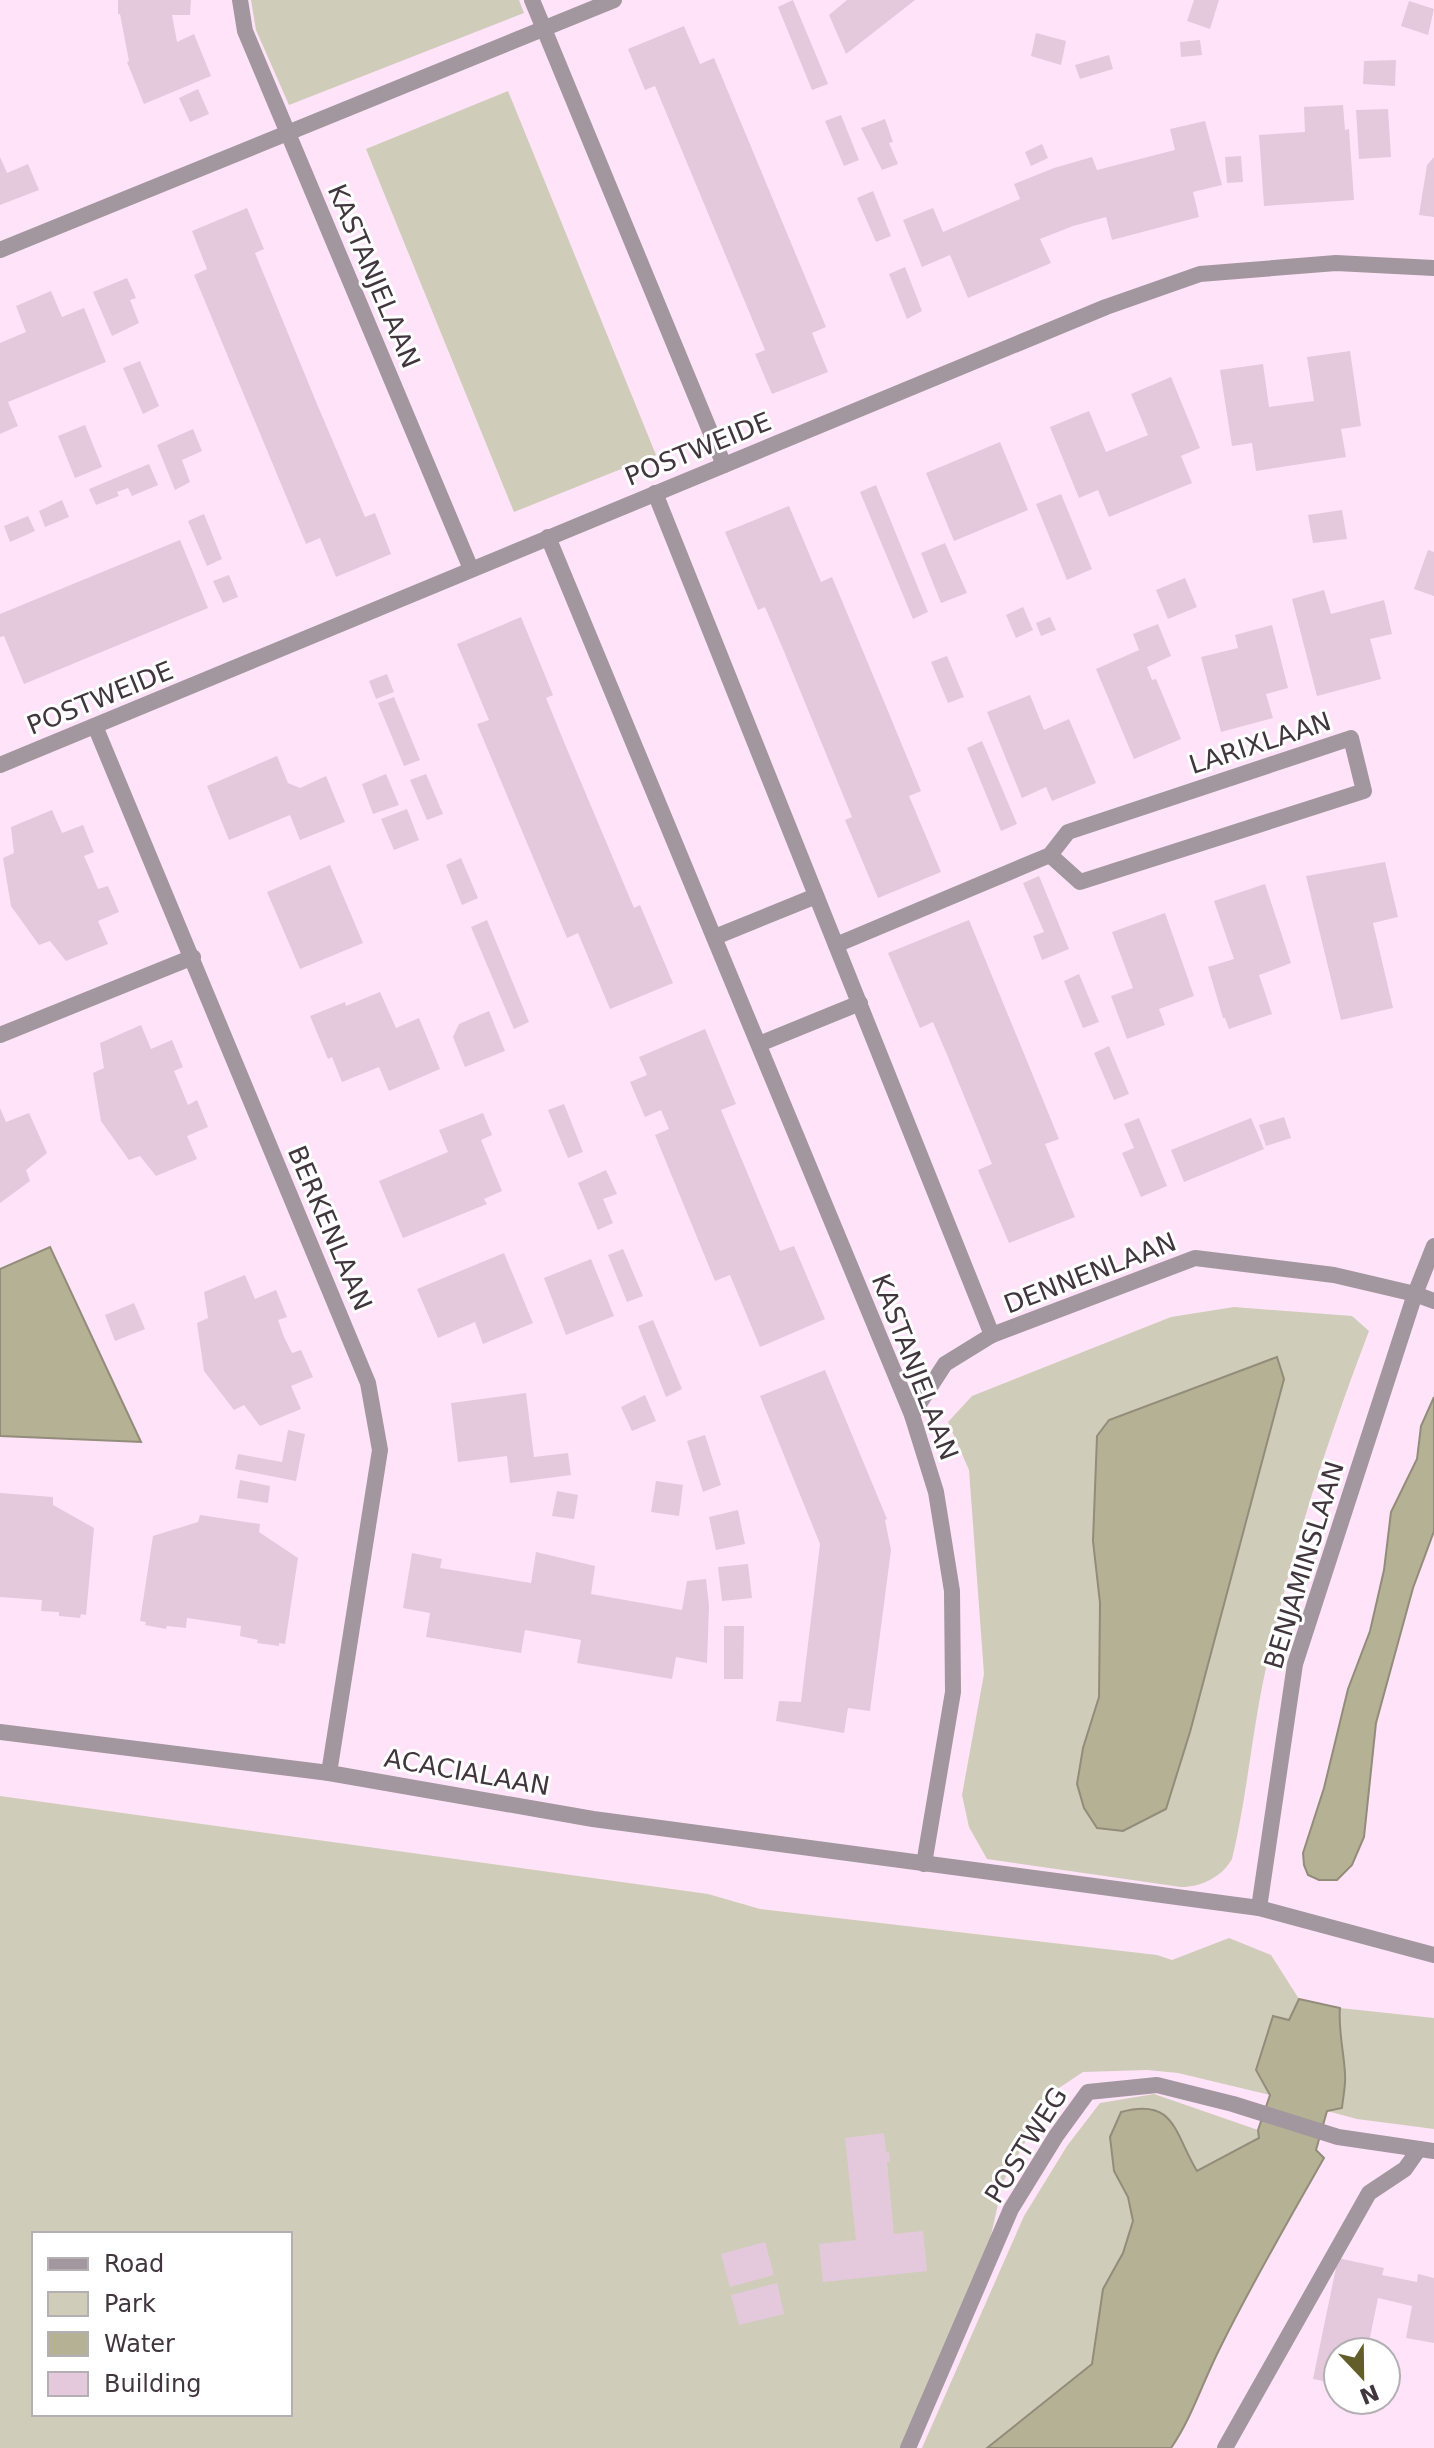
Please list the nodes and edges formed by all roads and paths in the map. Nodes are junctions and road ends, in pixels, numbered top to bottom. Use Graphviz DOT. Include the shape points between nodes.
graph roads {
  1 [pos="240,0"];
  2 [pos="532,0"];
  3 [pos="614,0"];
  4 [pos="544,29"];
  5 [pos="288,134"];
  6 [pos="0,250"];
  7 [pos="1434,268"];
  8 [pos="724,465"];
  9 [pos="655,493"];
  10 [pos="548,537"];
  11 [pos="471,569"];
  12 [pos="95,726"];
  13 [pos="0,765"];
  14 [pos="1050,855"];
  15 [pos="816,896"];
  16 [pos="715,937"];
  17 [pos="836,945"];
  18 [pos="193,957"];
  19 [pos="860,1003"];
  20 [pos="0,1035"];
  21 [pos="759,1044"];
  22 [pos="1434,1246"];
  23 [pos="1415,1294"];
  24 [pos="1434,1301"];
  25 [pos="992,1335"];
  26 [pos="912,1415"];
  27 [pos="0,1732"];
  28 [pos="329,1773"];
  29 [pos="924,1864"];
  30 [pos="1259,1908"];
  31 [pos="1434,1955"];
  32 [pos="1427,2150"];
  33 [pos="908,2448"];
  34 [pos="1225,2448"];
  1 -- 5 [label="street, KASTANJELAAN" via="245,31"];
  2 -- 4 [label="street"];
  3 -- 4 [label="street"];
  4 -- 5 [label="street"];
  4 -- 8 [label="street"];
  5 -- 6 [label="street"];
  5 -- 11 [label="street, KASTANJELAAN"];
  7 -- 8 [label="street, POSTWEIDE" via="1336,263 1200,274 1106,307"];
  8 -- 9 [label="street, POSTWEIDE"];
  9 -- 10 [label="street, POSTWEIDE"];
  9 -- 15 [label="street"];
  10 -- 11 [label="street, POSTWEIDE"];
  10 -- 16 [label="street, KASTANJELAAN"];
  11 -- 12 [label="street, POSTWEIDE"];
  12 -- 13 [label="street, POSTWEIDE"];
  12 -- 18 [label="street, BERKENLAAN"];
  14 -- 14 [label="street, LARIXLAAN" via="1080,882 1364,791 1351,738 1068,832"];
  14 -- 17 [label="street, LARIXLAAN"];
  15 -- 16 [label="street"];
  15 -- 17 [label="street"];
  16 -- 21 [label="street, KASTANJELAAN"];
  17 -- 19 [label="street"];
  18 -- 20 [label="street"];
  18 -- 28 [label="street, BERKENLAAN" via="368,1383 380,1450"];
  19 -- 21 [label="street"];
  19 -- 25 [label="street"];
  21 -- 26 [label="street, KASTANJELAAN"];
  22 -- 23 [label="street, BENJAMINSLAAN"];
  23 -- 24 [label="street, DENNENLAAN"];
  23 -- 25 [label="street, DENNENLAAN" via="1334,1275 1195,1258"];
  23 -- 30 [label="street, BENJAMINSLAAN" via="1295,1664"];
  25 -- 26 [label="street, DENNENLAAN" via="945,1364"];
  26 -- 29 [label="street, KASTANJELAAN" via="936,1492 952,1591 953,1692"];
  27 -- 28 [label="street, ACACIALAAN"];
  28 -- 29 [label="street, ACACIALAAN" via="593,1819"];
  29 -- 30 [label="street, ACACIALAAN"];
  30 -- 31 [label="street, ACACIALAAN"];
  32 -- 33 [label="street, POSTWEG" via="1338,2137 1157,2085 1088,2092 1011,2209"];
  32 -- 34 [label="street, POSTWEG" via="1369,2193"];
}
